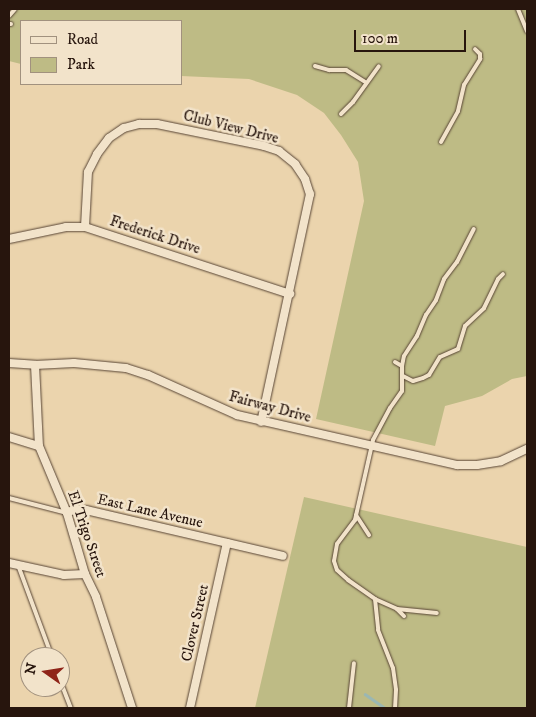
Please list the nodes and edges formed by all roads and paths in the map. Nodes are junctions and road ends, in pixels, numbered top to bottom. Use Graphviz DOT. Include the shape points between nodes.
graph roads {
  1 [pos="15,9"];
  2 [pos="518,9"];
  3 [pos="9,16"];
  4 [pos="527,31"];
  5 [pos="476,49"];
  6 [pos="315,66"];
  7 [pos="379,66"];
  8 [pos="365,82"];
  9 [pos="340,114"];
  10 [pos="442,142"];
  11 [pos="85,227"];
  12 [pos="474,228"];
  13 [pos="9,239"];
  14 [pos="503,274"];
  15 [pos="290,294"];
  16 [pos="458,349"];
  17 [pos="464,350"];
  18 [pos="395,362"];
  19 [pos="9,364"];
  20 [pos="35,365"];
  21 [pos="402,366"];
  22 [pos="403,376"];
  23 [pos="261,422"];
  24 [pos="9,437"];
  25 [pos="39,446"];
  26 [pos="372,446"];
  27 [pos="527,449"];
  28 [pos="9,498"];
  29 [pos="67,513"];
  30 [pos="356,515"];
  31 [pos="369,535"];
  32 [pos="227,543"];
  33 [pos="282,556"];
  34 [pos="9,563"];
  35 [pos="18,565"];
  36 [pos="85,574"];
  37 [pos="375,598"];
  38 [pos="397,610"];
  39 [pos="437,613"];
  40 [pos="404,616"];
  41 [pos="48,647"];
  42 [pos="354,663"];
  43 [pos="132,708"];
  44 [pos="190,708"];
  45 [pos="349,708"];
  46 [pos="394,708"];
  1 -- 3 [label="lane"];
  2 -- 4 [label="lane"];
  5 -- 10 [label="lane" via="480,59 466,80 456,115"];
  6 -- 8 [label="lane" via="346,70"];
  7 -- 8 [label="lane"];
  8 -- 9 [label="lane"];
  11 -- 13 [label="street, Frederick Drive" via="66,227"];
  11 -- 15 [label="street, Frederick Drive"];
  11 -- 15 [label="street, Club View Drive" via="88,172 109,138 124,128 157,124 280,151 295,164 310,194"];
  12 -- 21 [label="lane" via="457,262 444,279 436,300 404,356"];
  14 -- 16 [label="lane" via="484,308 464,326"];
  15 -- 23 [label="street, Club View Drive"];
  16 -- 17 [label="lane"];
  16 -- 22 [label="lane" via="440,357 429,375 423,378 414,381"];
  18 -- 21 [label="lane"];
  19 -- 20 [label="street, Fairway Drive"];
  20 -- 23 [label="street, Fairway Drive" via="74,363 126,368 148,374 237,416"];
  20 -- 25 [label="street, El Trigo Street"];
  21 -- 22 [label="lane"];
  22 -- 26 [label="lane" via="402,391 380,424"];
  23 -- 26 [label="street, Fairway Drive"];
  24 -- 25 [label="street"];
  25 -- 29 [label="street, El Trigo Street"];
  26 -- 27 [label="street, Fairway Drive" via="457,465 501,461"];
  26 -- 30 [label="lane"];
  28 -- 29 [label="lane"];
  29 -- 32 [label="street, East Lane Avenue" via="86,510"];
  29 -- 36 [label="street, El Trigo Street"];
  30 -- 31 [label="lane"];
  30 -- 37 [label="lane" via="337,544 334,561 337,570 348,580"];
  32 -- 33 [label="street, East Lane Avenue"];
  32 -- 44 [label="street, Clover Street"];
  34 -- 35 [label="street"];
  35 -- 36 [label="street" via="64,575"];
  35 -- 41 [label="lane"];
  36 -- 43 [label="street, El Trigo Street" via="96,597"];
  37 -- 38 [label="lane"];
  37 -- 46 [label="lane" via="378,630 393,668"];
  38 -- 39 [label="lane"];
  38 -- 40 [label="lane"];
  42 -- 45 [label="lane"];
}
